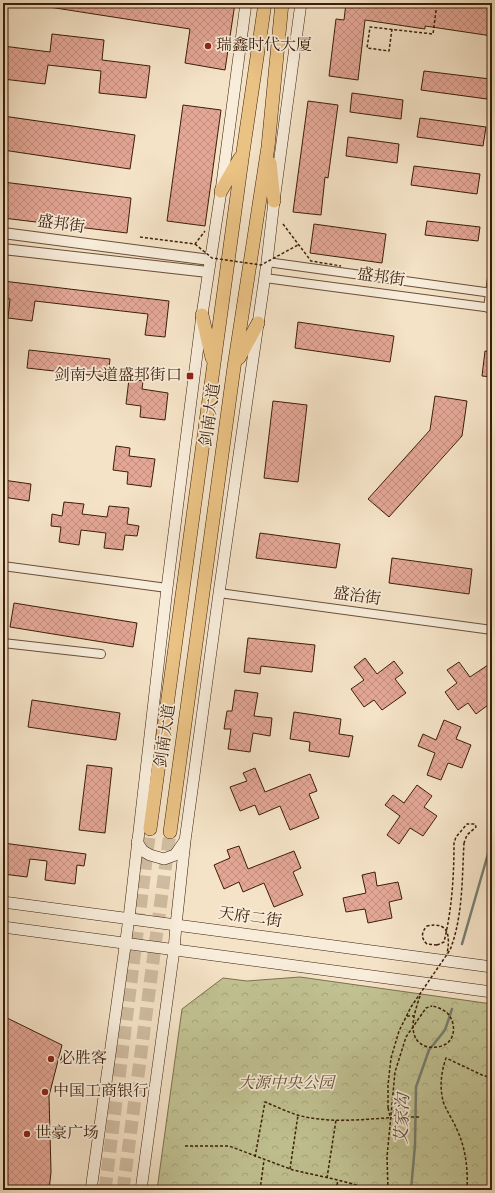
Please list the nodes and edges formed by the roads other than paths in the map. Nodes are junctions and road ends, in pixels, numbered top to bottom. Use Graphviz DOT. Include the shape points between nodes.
graph roads {
  1 [pos="246,3"];
  2 [pos="265,3"];
  3 [pos="282,3"];
  4 [pos="301,3"];
  5 [pos="268,147"];
  6 [pos="243,152"];
  7 [pos="221,191"];
  8 [pos="274,201"];
  9 [pos="3,233"];
  10 [pos="3,249"];
  11 [pos="210,260"];
  12 [pos="268,262"];
  13 [pos="208,272"];
  14 [pos="265,278"];
  15 [pos="492,278"];
  16 [pos="491,293"];
  17 [pos="490,308"];
  18 [pos="202,315"];
  19 [pos="258,322"];
  20 [pos="214,365"];
  21 [pos="234,367"];
  22 [pos="3,566"];
  23 [pos="168,588"];
  24 [pos="219,593"];
  25 [pos="492,630"];
  26 [pos="3,643"];
  27 [pos="101,654"];
  28 [pos="150,829"];
  29 [pos="170,832"];
  30 [pos="185,841"];
  31 [pos="137,842"];
  32 [pos="3,902"];
  33 [pos="129,918"];
  34 [pos="176,925"];
  35 [pos="3,927"];
  36 [pos="125,943"];
  37 [pos="174,950"];
  38 [pos="492,967"];
  39 [pos="492,992"];
  40 [pos="91,1190"];
  41 [pos="141,1190"];
  1 -- 7 [label="main road"];
  2 -- 6 [label="highway, 剑南大道"];
  3 -- 5 [label="highway, 剑南大道"];
  4 -- 8 [label="main road"];
  5 -- 8 [label="highway"];
  5 -- 21 [label="highway, 剑南大道"];
  6 -- 7 [label="highway"];
  6 -- 20 [label="highway, 剑南大道"];
  7 -- 11 [label="main road"];
  8 -- 12 [label="main road"];
  9 -- 11 [label="street, 盛邦街"];
  10 -- 13 [label="street, 盛邦街"];
  11 -- 13 [label="main road"];
  12 -- 14 [label="main road"];
  12 -- 16 [label="street, 盛邦街"];
  13 -- 18 [label="main road"];
  14 -- 17 [label="street, 盛邦街"];
  14 -- 19 [label="main road"];
  15 -- 16 [label="street"];
  16 -- 17 [label="street"];
  18 -- 20 [label="highway"];
  18 -- 23 [label="main road"];
  19 -- 21 [label="highway"];
  19 -- 24 [label="main road"];
  20 -- 28 [label="highway, 剑南大道"];
  21 -- 29 [label="highway, 剑南大道"];
  22 -- 23 [label="street"];
  23 -- 31 [label="main road"];
  24 -- 25 [label="street, 盛治街"];
  24 -- 30 [label="main road"];
  26 -- 27 [label="street"];
  30 -- 31 [label="main road" via="175,855 164,859 143,851"];
  30 -- 34 [label="main road"];
  31 -- 33 [label="main road"];
  32 -- 33 [label="main road, 天府二街"];
  33 -- 34 [label="main road, 天府二街"];
  33 -- 36 [label="main road"];
  34 -- 37 [label="main road"];
  34 -- 38 [label="main road, 天府二街"];
  35 -- 36 [label="main road"];
  36 -- 37 [label="main road"];
  36 -- 40 [label="main road"];
  37 -- 39 [label="main road"];
  37 -- 41 [label="main road"];
}
